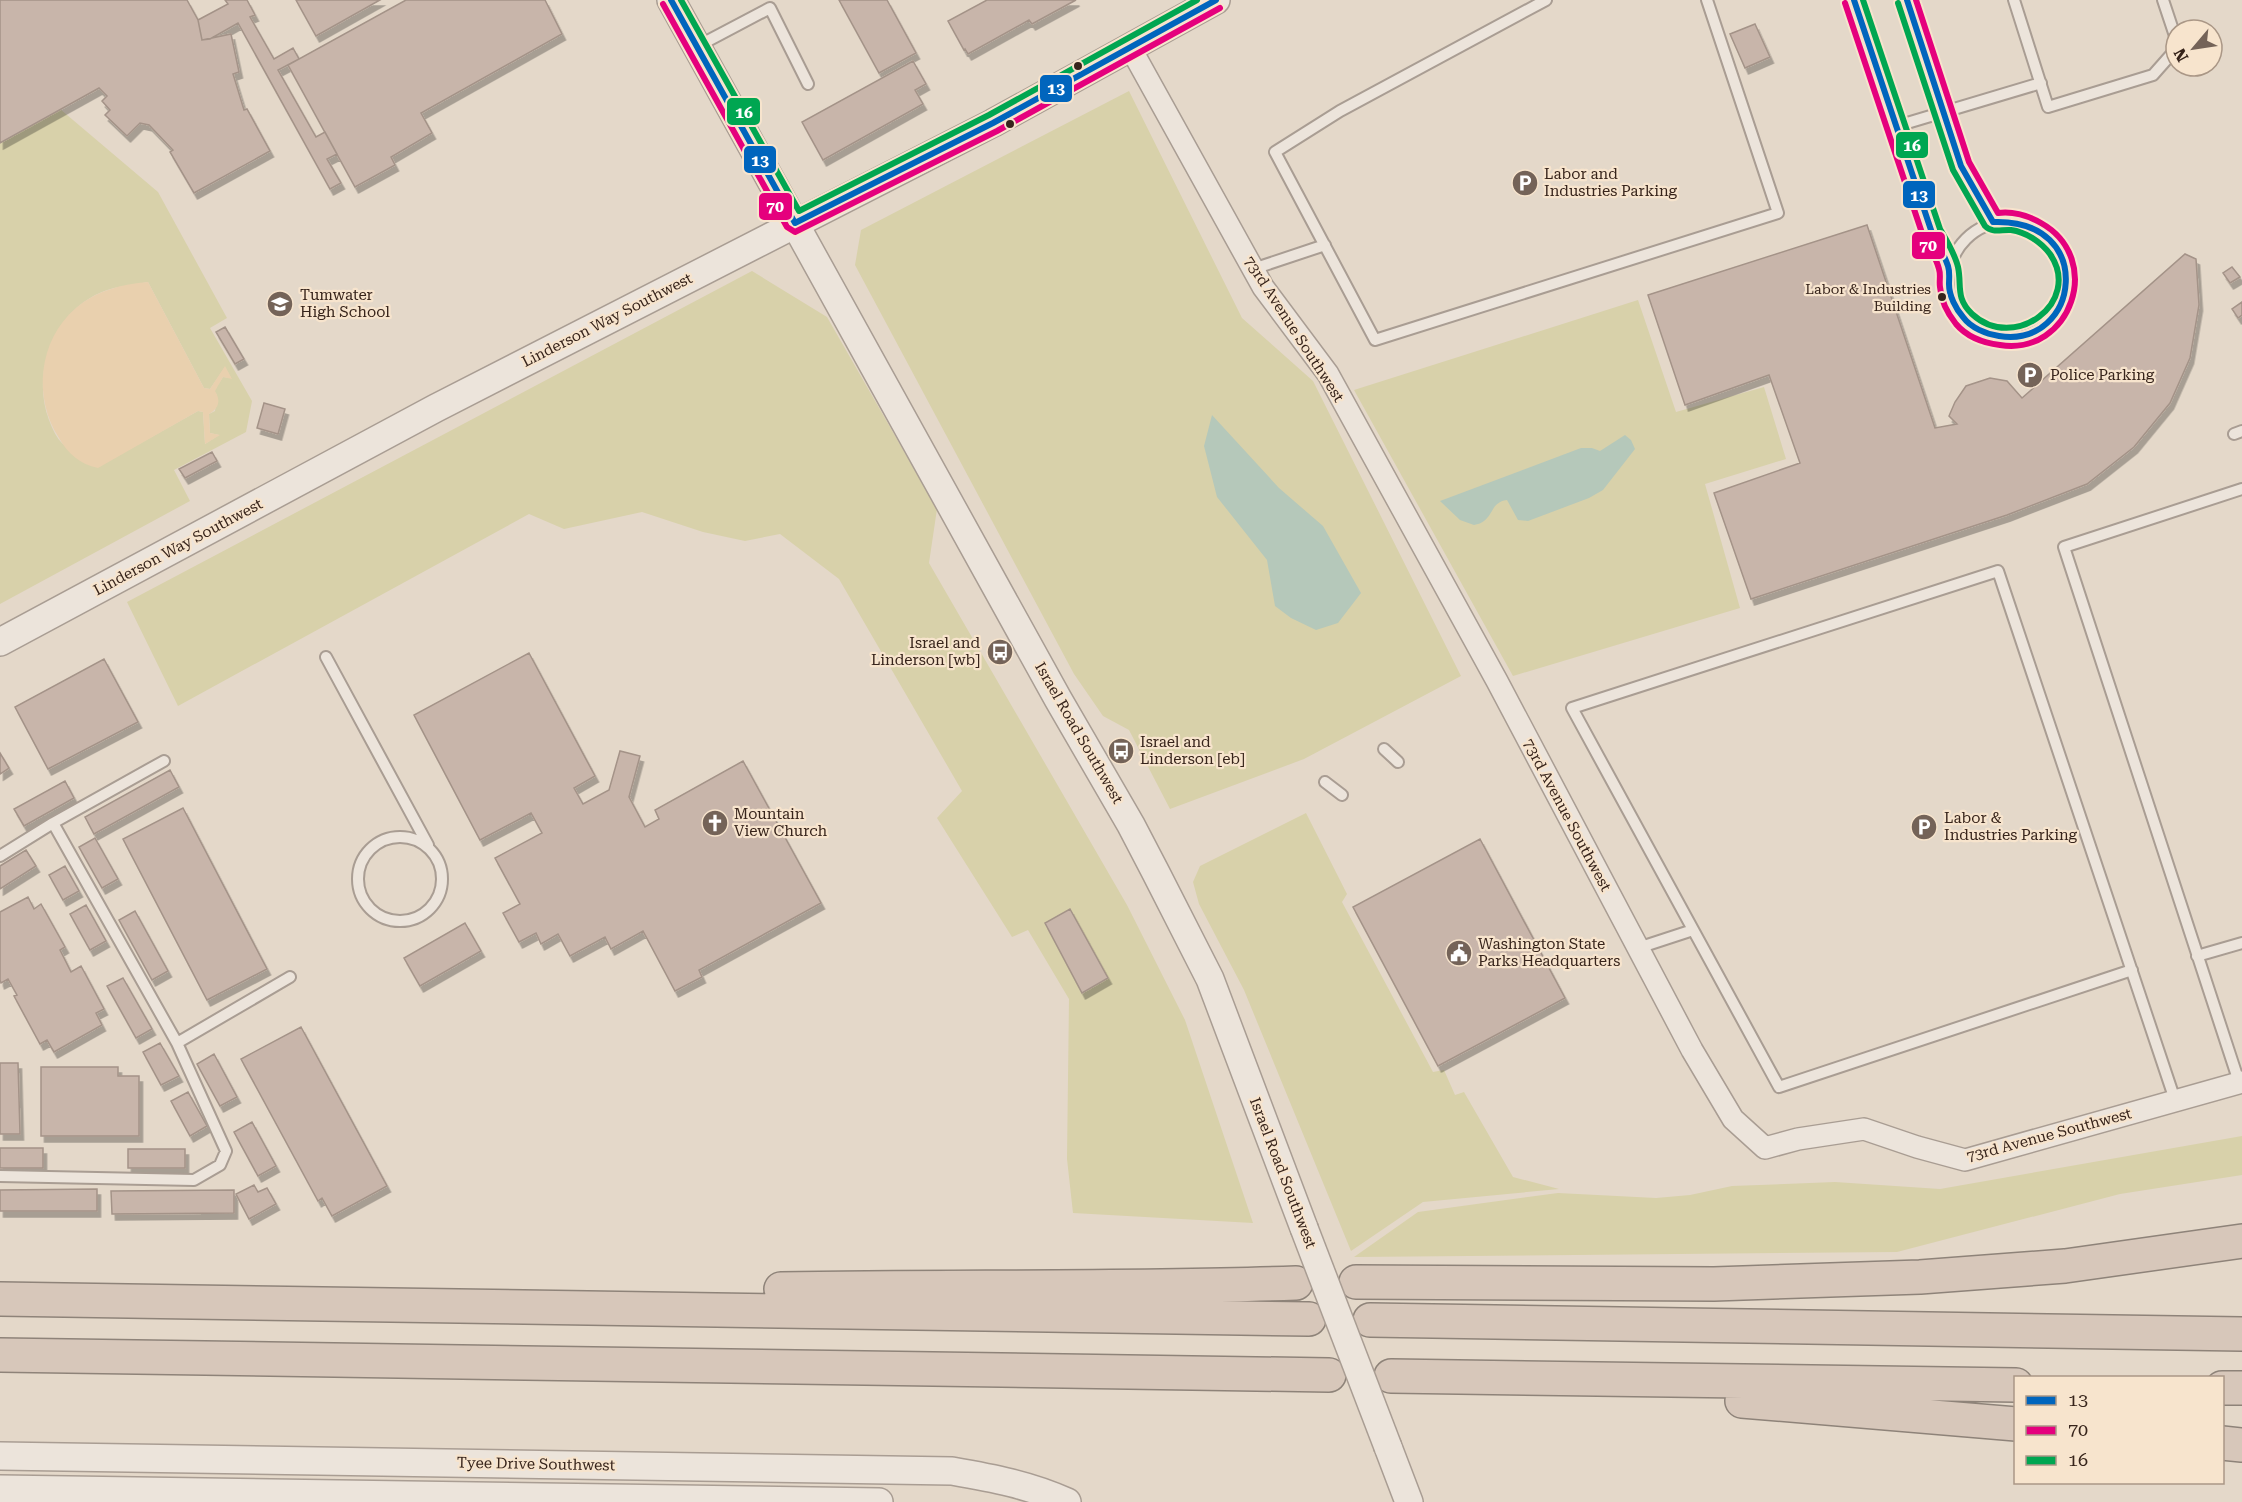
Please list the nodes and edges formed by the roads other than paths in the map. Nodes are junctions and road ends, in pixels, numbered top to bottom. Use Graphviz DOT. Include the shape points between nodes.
graph roads {
  1 [pos="671,0"];
  2 [pos="1216,0"];
  3 [pos="1545,0"];
  4 [pos="1707,0"];
  5 [pos="1854,0"];
  6 [pos="1907,0"];
  7 [pos="2014,0"];
  8 [pos="2163,0"];
  9 [pos="771,4"];
  10 [pos="1187,7"];
  11 [pos="2169,18"];
  12 [pos="697,46"];
  13 [pos="1130,47"];
  14 [pos="2164,63"];
  15 [pos="2041,83"];
  16 [pos="808,84"];
  17 [pos="1943,112"];
  18 [pos="1897,126"];
  19 [pos="1993,222"];
  20 [pos="795,223"];
  21 [pos="1324,245"];
  22 [pos="1949,268"];
  23 [pos="1253,269"];
  24 [pos="2242,489"];
  25 [pos="0,642"];
  26 [pos="326,657"];
  27 [pos="1384,749"];
  28 [pos="164,761"];
  29 [pos="1398,762"];
  30 [pos="1325,783"];
  31 [pos="1342,795"];
  32 [pos="52,823"];
  33 [pos="429,848"];
  34 [pos="0,856"];
  35 [pos="1694,930"];
  36 [pos="2242,943"];
  37 [pos="1638,948"];
  38 [pos="2197,956"];
  39 [pos="2132,970"];
  40 [pos="290,977"];
  41 [pos="177,1043"];
  42 [pos="2240,1082"];
  43 [pos="2175,1100"];
  44 [pos="0,1176"];
  45 [pos="2242,1241"];
  46 [pos="1356,1281"];
  47 [pos="1296,1283"];
  48 [pos="0,1299"];
  49 [pos="508,1306"];
  50 [pos="1310,1319"];
  51 [pos="1370,1320"];
  52 [pos="2242,1334"];
  53 [pos="0,1356"];
  54 [pos="1329,1375"];
  55 [pos="1391,1376"];
  56 [pos="1447,1377"];
  57 [pos="2014,1385"];
  58 [pos="2224,1388"];
  59 [pos="2242,1388"];
  60 [pos="2014,1424"];
  61 [pos="2224,1443"];
  62 [pos="2242,1445"];
  63 [pos="0,1456"];
  64 [pos="696,1487"];
  65 [pos="740,1487"];
  66 [pos="0,1489"];
  67 [pos="879,1502"];
  68 [pos="1067,1502"];
  69 [pos="1409,1502"];
  1 -- 12 [label="street, Israel Road Southwest"];
  2 -- 10 [label="street, Linderson Way Southwest"];
  3 -- 21 [label="lane" via="1340,111 1275,152"];
  4 -- 21 [label="lane" via="1779,213 1375,340"];
  5 -- 18 [label="lane"];
  6 -- 17 [label="lane"];
  7 -- 15 [label="lane"];
  8 -- 11 [label="lane"];
  9 -- 12 [label="lane"];
  9 -- 16 [label="lane"];
  10 -- 13 [label="street, Linderson Way Southwest"];
  12 -- 20 [label="street, Israel Road Southwest"];
  13 -- 20 [label="street, Linderson Way Southwest" via="993,123"];
  13 -- 23 [label="street, 73rd Avenue Southwest"];
  14 -- 15 [label="lane" via="2153,75 2048,107"];
  15 -- 17 [label="lane"];
  17 -- 18 [label="lane"];
  17 -- 19 [label="lane" via="1961,166"];
  18 -- 22 [label="lane" via="1932,233"];
  19 -- 22 [label="lane" via="1972,233 1958,248"];
  19 -- 22 [label="lane" via="2014,221 2040,230 2055,244 2065,266 2066,287 2051,320 2020,337 1986,334 1965,320 1954,303"];
  20 -- 25 [label="street, Linderson Way Southwest" via="427,413"];
  20 -- 69 [label="street, Israel Road Southwest, bridge" via="1131,825 1210,979"];
  21 -- 23 [label="lane"];
  23 -- 37 [label="street, 73rd Avenue Southwest" via="1328,374"];
  24 -- 38 [label="lane" via="2064,547"];
  26 -- 33 [label="lane"];
  27 -- 29 [label="lane"];
  28 -- 32 [label="lane"];
  30 -- 31 [label="lane"];
  32 -- 34 [label="lane"];
  32 -- 41 [label="lane"];
  33 -- 33 [label="lane" via="440,865 442,879 431,908 416,918 397,921 373,912 359,889 359,867 370,849 383,840 401,836"];
  35 -- 37 [label="lane"];
  35 -- 39 [label="lane" via="1779,1087"];
  35 -- 39 [label="lane" via="1572,708 1998,571"];
  36 -- 38 [label="lane"];
  37 -- 43 [label="street, 73rd Avenue Southwest" via="1733,1119 1765,1148 1864,1129 1965,1160"];
  38 -- 42 [label="lane"];
  39 -- 43 [label="lane"];
  40 -- 41 [label="lane"];
  41 -- 44 [label="lane" via="226,1151 220,1165 194,1180"];
  42 -- 43 [label="street, 73rd Avenue Southwest"];
  45 -- 46 [label="highway" via="2065,1266 1920,1277 1714,1284"];
  47 -- 49 [label="highway" via="730,1289"];
  48 -- 49 [label="highway"];
  49 -- 50 [label="highway"];
  51 -- 52 [label="highway"];
  53 -- 54 [label="highway"];
  55 -- 56 [label="highway"];
  56 -- 57 [label="highway"];
  56 -- 60 [label="highway"];
  58 -- 59 [label="highway"];
  61 -- 62 [label="highway"];
  63 -- 64 [label="street, Tyee Drive Southwest"];
  64 -- 65 [label="street, Tyee Drive Southwest"];
  64 -- 66 [label="street, Tyee Drive Southwest"];
  65 -- 67 [label="street, Tyee Drive Southwest"];
  65 -- 68 [label="street, Tyee Drive Southwest" via="952,1471 1004,1480"];
}
